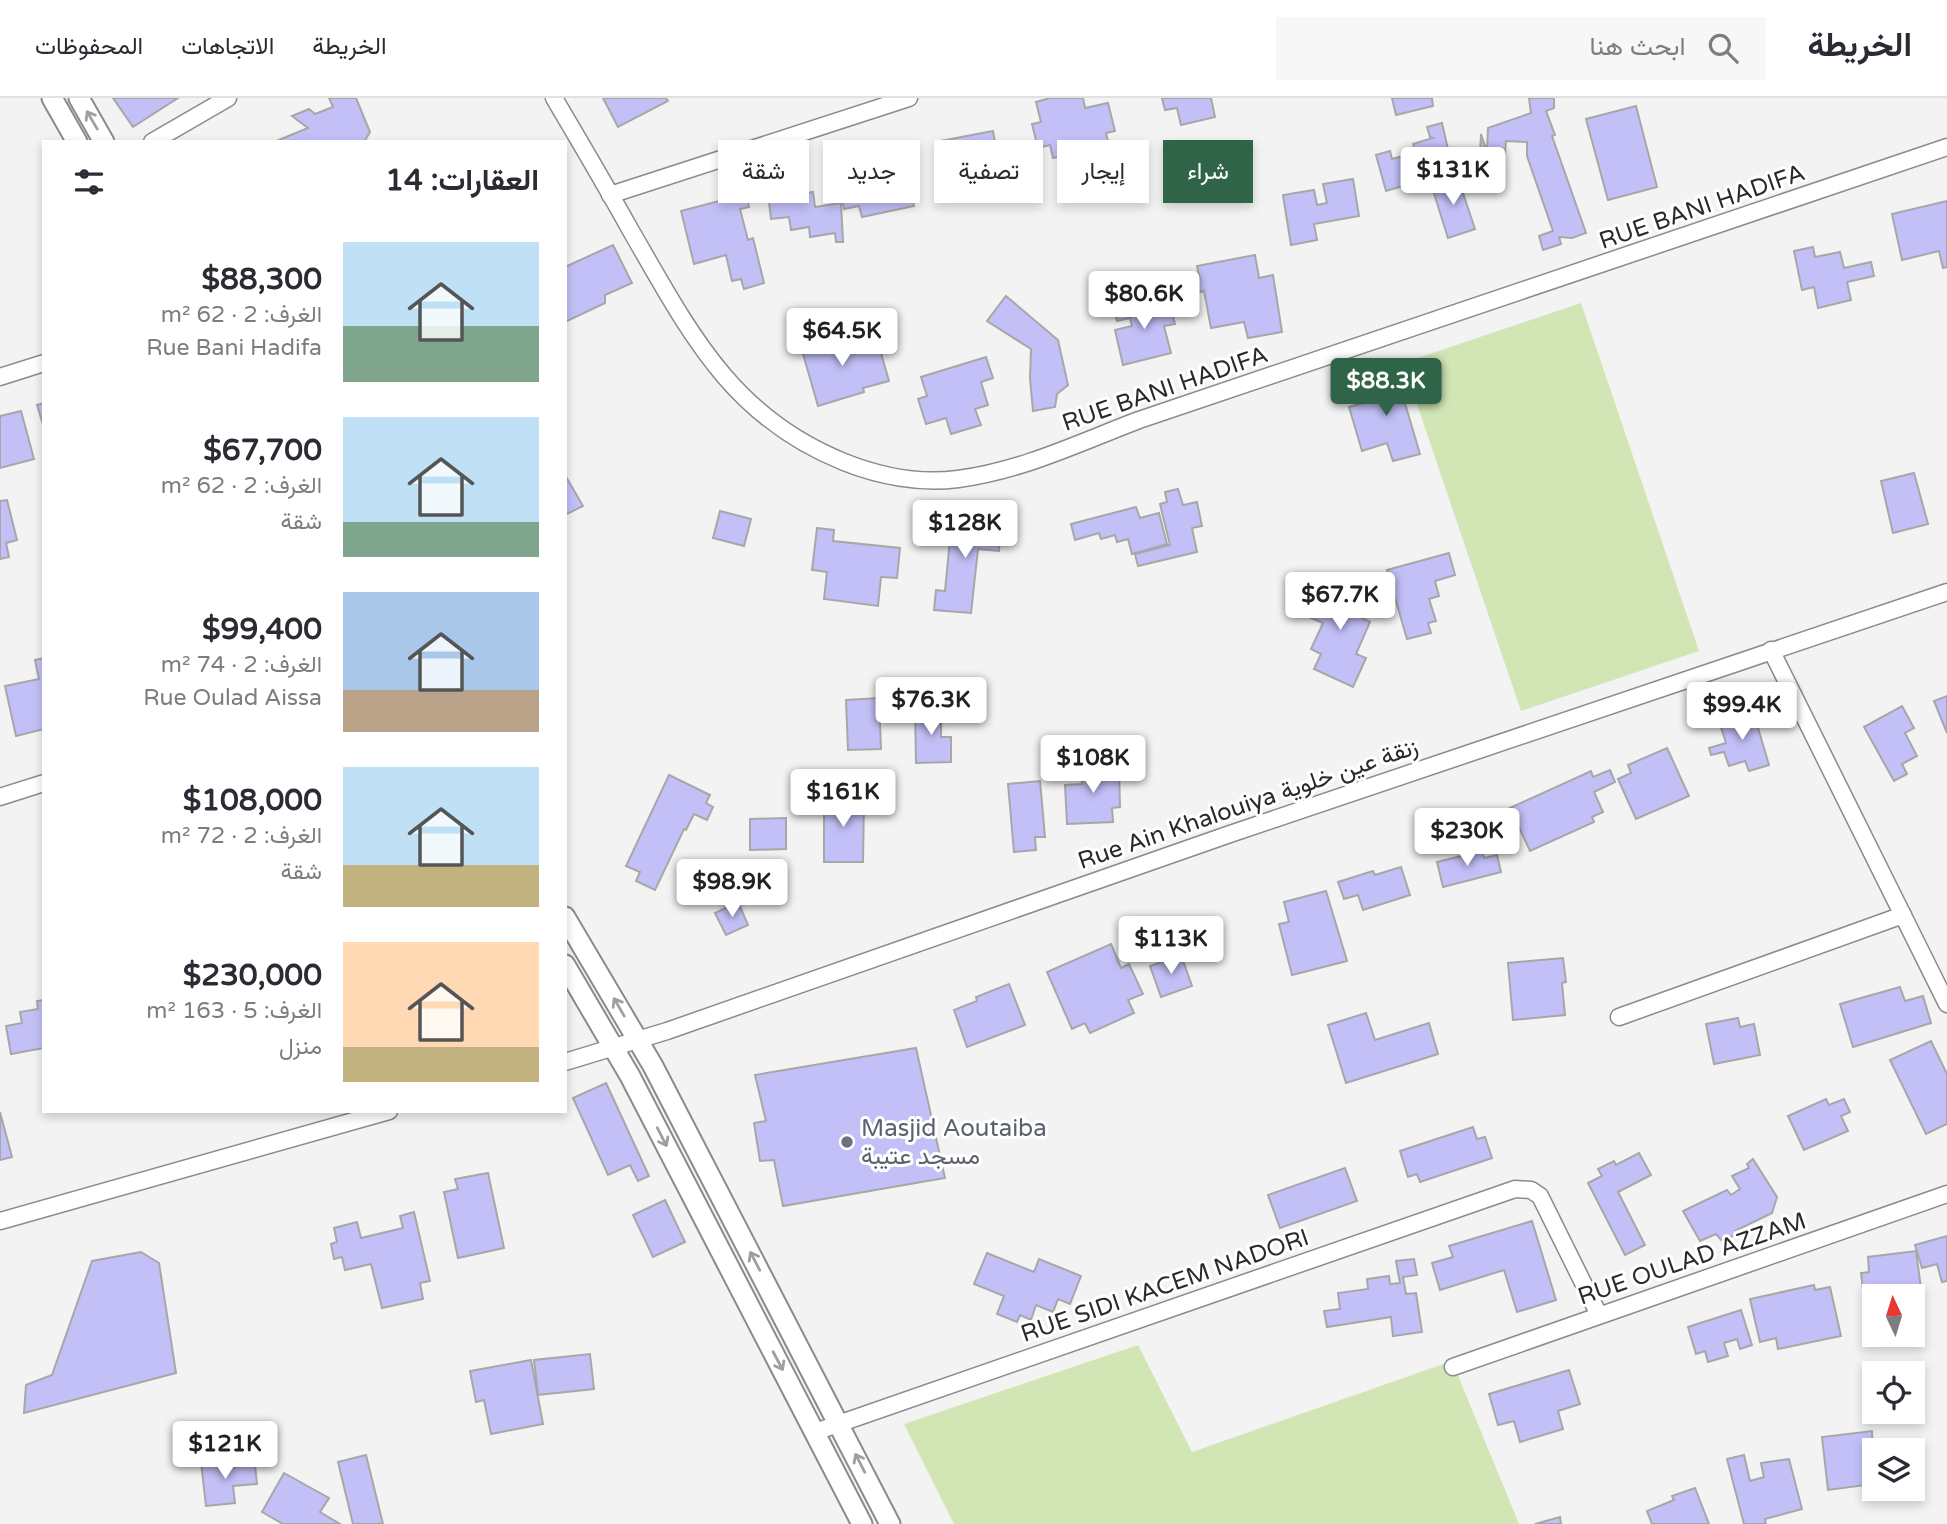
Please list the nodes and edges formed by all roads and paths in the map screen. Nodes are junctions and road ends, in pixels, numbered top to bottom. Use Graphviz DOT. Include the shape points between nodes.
graph roads {
  1 [pos="52,98"];
  2 [pos="79,98"];
  3 [pos="228,98"];
  4 [pos="554,98"];
  5 [pos="909,98"];
  6 [pos="76,140"];
  7 [pos="103,140"];
  8 [pos="155,140"];
  9 [pos="1947,147"];
  10 [pos="610,195"];
  11 [pos="42,364"];
  12 [pos="0,377"];
  13 [pos="1947,592"];
  14 [pos="1772,650"];
  15 [pos="42,784"];
  16 [pos="0,797"];
  17 [pos="1903,915"];
  18 [pos="567,920"];
  19 [pos="567,968"];
  20 [pos="1947,1004"];
  21 [pos="1619,1017"];
  22 [pos="638,1040"];
  23 [pos="614,1048"];
  24 [pos="567,1061"];
  25 [pos="382,1113"];
  26 [pos="1947,1194"];
  27 [pos="0,1221"];
  28 [pos="1600,1315"];
  29 [pos="1453,1367"];
  30 [pos="839,1423"];
  31 [pos="815,1432"];
  32 [pos="862,1524"];
  33 [pos="890,1524"];
  1 -- 6 [label="street"];
  7 -- 2 [label="street, one-way"];
  3 -- 8 [label="street"];
  4 -- 10 [label="street, RUE BANI HADIFA"];
  5 -- 10 [label="street"];
  9 -- 10 [label="street, RUE BANI HADIFA" via="1139,420 1015,467 957,480 910,480 864,470 814,450 775,426 706,354"];
  11 -- 12 [label="street"];
  13 -- 14 [label="street, Rue Ain Khalouiya زنقة عين خلوية"];
  14 -- 17 [label="street"];
  14 -- 22 [label="street, Rue Ain Khalouiya زنقة عين خلوية"];
  15 -- 16 [label="street"];
  17 -- 20 [label="street"];
  17 -- 21 [label="street"];
  22 -- 18 [label="street, one-way"];
  19 -- 23 [label="street"];
  22 -- 23 [label="street, Rue Ain Khalouiya زنقة عين خلوية"];
  30 -- 22 [label="street, one-way"];
  23 -- 24 [label="street, Rue Ain Khalouiya زنقة عين خلوية"];
  23 -- 31 [label="street, one-way"];
  25 -- 27 [label="street"];
  26 -- 28 [label="street, RUE OULAD AZZAM"];
  28 -- 29 [label="street, RUE OULAD AZZAM"];
  28 -- 30 [label="street, RUE SIDI KACEM NADORI" via="1540,1196 1515,1189"];
  30 -- 31 [label="street, RUE SIDI KACEM NADORI"];
  33 -- 30 [label="street, one-way"];
  31 -- 32 [label="street"];
}
